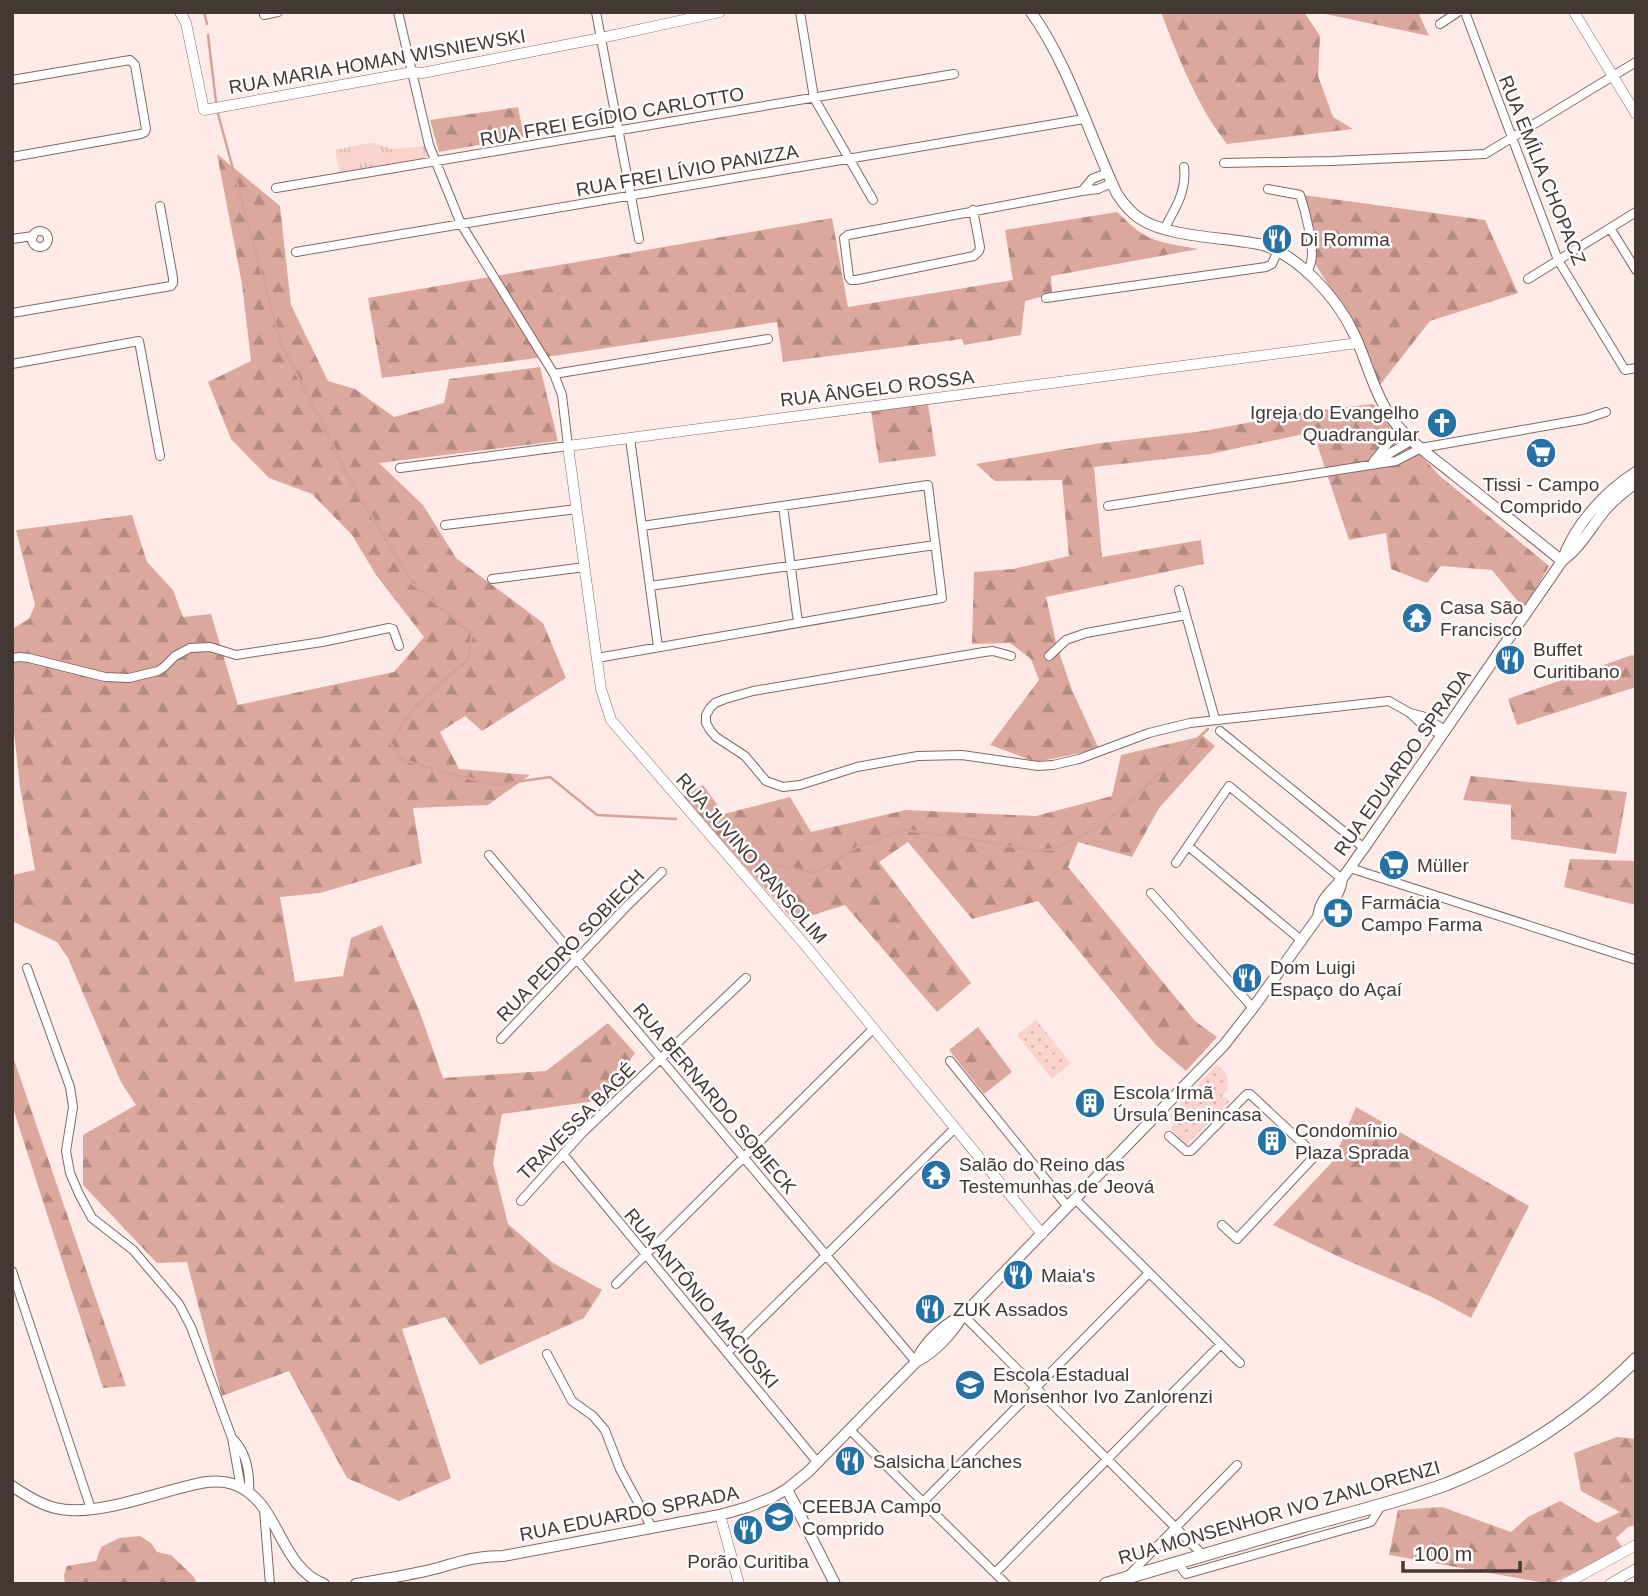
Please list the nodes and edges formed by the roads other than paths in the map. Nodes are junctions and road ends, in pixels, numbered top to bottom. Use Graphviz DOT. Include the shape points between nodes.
graph roads {
  1 [pos="180,12"];
  2 [pos="278,12"];
  3 [pos="398,12"];
  4 [pos="596,12"];
  5 [pos="719,12"];
  6 [pos="800,12"];
  7 [pos="1031,12"];
  8 [pos="1458,12"];
  9 [pos="1465,12"];
  10 [pos="1574,12"];
  11 [pos="264,15"];
  12 [pos="1440,24"];
  13 [pos="601,38"];
  14 [pos="1636,62"];
  15 [pos="412,72"];
  16 [pos="954,74"];
  17 [pos="1613,76"];
  18 [pos="12,80"];
  19 [pos="814,98"];
  20 [pos="1636,114"];
  21 [pos="1084,119"];
  22 [pos="618,131"];
  23 [pos="1512,138"];
  24 [pos="12,157"];
  25 [pos="849,159"];
  26 [pos="435,161"];
  27 [pos="1224,163"];
  28 [pos="1184,167"];
  29 [pos="1109,178"];
  30 [pos="276,188"];
  31 [pos="1268,189"];
  32 [pos="630,196"];
  33 [pos="873,200"];
  34 [pos="160,206"];
  35 [pos="973,211"];
  36 [pos="1636,212"];
  37 [pos="461,224"];
  38 [pos="1610,228"];
  39 [pos="1164,229"];
  40 [pos="33,236"];
  41 [pos="12,239"];
  42 [pos="639,239"];
  43 [pos="1278,250"];
  44 [pos="296,252"];
  45 [pos="1558,260"];
  46 [pos="1636,270"];
  47 [pos="1307,273"];
  48 [pos="1528,279"];
  49 [pos="1046,298"];
  50 [pos="12,313"];
  51 [pos="768,339"];
  52 [pos="1358,343"];
  53 [pos="12,364"];
  54 [pos="1636,368"];
  55 [pos="554,374"];
  56 [pos="1606,412"];
  57 [pos="1402,431"];
  58 [pos="630,438"];
  59 [pos="1417,444"];
  60 [pos="568,446"];
  61 [pos="160,456"];
  62 [pos="1371,464"];
  63 [pos="400,468"];
  64 [pos="1636,472"];
  65 [pos="1636,483"];
  66 [pos="783,506"];
  67 [pos="1108,506"];
  68 [pos="577,509"];
  69 [pos="445,525"];
  70 [pos="642,526"];
  71 [pos="935,545"];
  72 [pos="1562,561"];
  73 [pos="791,566"];
  74 [pos="585,567"];
  75 [pos="492,579"];
  76 [pos="650,586"];
  77 [pos="1179,590"];
  78 [pos="1186,615"];
  79 [pos="798,623"];
  80 [pos="399,646"];
  81 [pos="659,647"];
  82 [pos="1011,656"];
  83 [pos="1049,656"];
  84 [pos="12,658"];
  85 [pos="597,658"];
  86 [pos="1215,719"];
  87 [pos="1220,732"];
  88 [pos="1443,733"];
  89 [pos="1188,846"];
  90 [pos="1364,848"];
  91 [pos="489,855"];
  92 [pos="1176,863"];
  93 [pos="1350,868"];
  94 [pos="662,872"];
  95 [pos="1342,879"];
  96 [pos="1151,892"];
  97 [pos="1301,940"];
  98 [pos="577,959"];
  99 [pos="1636,960"];
  100 [pos="27,968"];
  101 [pos="746,978"];
  102 [pos="1253,1008"];
  103 [pos="873,1029"];
  104 [pos="501,1039"];
  105 [pos="661,1059"];
  106 [pos="950,1061"];
  107 [pos="955,1128"];
  108 [pos="1169,1136"];
  109 [pos="563,1154"];
  110 [pos="744,1157"];
  111 [pos="521,1200"];
  112 [pos="1072,1203"];
  113 [pos="1222,1225"];
  114 [pos="1042,1234"];
  115 [pos="646,1255"];
  116 [pos="826,1255"];
  117 [pos="12,1271"];
  118 [pos="1149,1273"];
  119 [pos="616,1284"];
  120 [pos="962,1315"];
  121 [pos="1221,1344"];
  122 [pos="727,1353"];
  123 [pos="547,1354"];
  124 [pos="1636,1359"];
  125 [pos="916,1362"];
  126 [pos="1240,1363"];
  127 [pos="1035,1388"];
  128 [pos="850,1430"];
  129 [pos="1107,1460"];
  130 [pos="818,1463"];
  131 [pos="1237,1465"];
  132 [pos="12,1486"];
  133 [pos="787,1489"];
  134 [pos="245,1490"];
  135 [pos="923,1502"];
  136 [pos="1382,1504"];
  137 [pos="91,1509"];
  138 [pos="264,1509"];
  139 [pos="720,1515"];
  140 [pos="652,1528"];
  141 [pos="1175,1528"];
  142 [pos="1636,1545"];
  143 [pos="1203,1555"];
  144 [pos="1177,1562"];
  145 [pos="1636,1569"];
  146 [pos="995,1573"];
  147 [pos="1123,1581"];
  148 [pos="270,1584"];
  149 [pos="324,1584"];
  150 [pos="356,1584"];
  151 [pos="739,1584"];
  152 [pos="835,1584"];
  153 [pos="1006,1584"];
  154 [pos="1106,1584"];
  155 [pos="1565,1584"];
  156 [pos="1610,1584"];
  1 -- 15 [label="street, RUA MARIA HOMAN WISNIEWSKI" via="204,110"];
  2 -- 11 [label="street"];
  3 -- 15 [label="street"];
  4 -- 13 [label="street"];
  5 -- 13 [label="street, RUA MARIA HOMAN WISNIEWSKI"];
  6 -- 19 [label="street"];
  7 -- 21 [label="main road" via="1055,52"];
  8 -- 12 [label="street"];
  9 -- 23 [label="street, RUA EMÍLIA CHOPACZ"];
  10 -- 17 [label="street"];
  13 -- 15 [label="street, RUA MARIA HOMAN WISNIEWSKI"];
  13 -- 22 [label="street"];
  14 -- 17 [label="street"];
  15 -- 26 [label="street"];
  16 -- 19 [label="street, RUA FREI EGÍDIO CARLOTTO"];
  17 -- 20 [label="street"];
  17 -- 23 [label="street"];
  18 -- 24 [label="street" via="130,60 135,65 146,129 142,134"];
  19 -- 22 [label="street, RUA FREI EGÍDIO CARLOTTO"];
  19 -- 25 [label="street"];
  21 -- 25 [label="street, RUA FREI LÍVIO PANIZZA"];
  21 -- 29 [label="main road"];
  22 -- 26 [label="street, RUA FREI EGÍDIO CARLOTTO"];
  22 -- 32 [label="street"];
  23 -- 27 [label="street" via="1490,152 1475,155"];
  23 -- 45 [label="street, RUA EMÍLIA CHOPACZ"];
  25 -- 32 [label="street, RUA FREI LÍVIO PANIZZA"];
  25 -- 33 [label="street"];
  26 -- 30 [label="street, RUA FREI EGÍDIO CARLOTTO"];
  26 -- 37 [label="street"];
  28 -- 39 [label="street" via="1179,202"];
  29 -- 35 [label="street" via="1098,189"];
  29 -- 39 [label="main road" via="1130,212"];
  31 -- 47 [label="street" via="1300,195 1312,253"];
  32 -- 37 [label="street, RUA FREI LÍVIO PANIZZA"];
  32 -- 42 [label="street"];
  34 -- 50 [label="street" via="173,278 170,286"];
  35 -- 35 [label="street" via="845,236 849,277 856,280 974,256 980,247"];
  36 -- 38 [label="street"];
  37 -- 44 [label="street, RUA FREI LÍVIO PANIZZA"];
  37 -- 55 [label="street"];
  38 -- 45 [label="street"];
  38 -- 46 [label="street"];
  39 -- 43 [label="main road"];
  40 -- 41 [label="street"];
  43 -- 47 [label="main road"];
  43 -- 49 [label="street" via="1272,264 1265,267"];
  45 -- 48 [label="street"];
  45 -- 54 [label="street, RUA EMÍLIA CHOPACZ" via="1625,370"];
  47 -- 52 [label="main road" via="1335,303"];
  51 -- 55 [label="street"];
  52 -- 57 [label="main road" via="1383,405"];
  52 -- 58 [label="street, RUA ÂNGELO ROSSA"];
  53 -- 61 [label="street" via="139,341"];
  55 -- 60 [label="street" via="562,395"];
  56 -- 59 [label="street"];
  57 -- 59 [label="main road"];
  57 -- 62 [label="street"];
  58 -- 60 [label="street, RUA ÂNGELO ROSSA"];
  58 -- 70 [label="street"];
  59 -- 62 [label="street" via="1396,461"];
  59 -- 72 [label="main road"];
  60 -- 63 [label="street, RUA ÂNGELO ROSSA"];
  60 -- 68 [label="street, RUA JUVINO RANSOLIM"];
  62 -- 67 [label="street"];
  64 -- 72 [label="main road, RUA EDUARDO SPRADA" via="1599,502"];
  65 -- 72 [label="main road, RUA EDUARDO SPRADA" via="1607,508 1575,552"];
  66 -- 70 [label="street"];
  66 -- 71 [label="street" via="928,485"];
  66 -- 73 [label="street"];
  68 -- 69 [label="street"];
  68 -- 74 [label="street, RUA JUVINO RANSOLIM"];
  70 -- 76 [label="street"];
  71 -- 73 [label="street"];
  71 -- 79 [label="street" via="942,598"];
  72 -- 88 [label="main road, RUA EDUARDO SPRADA"];
  73 -- 76 [label="street"];
  73 -- 79 [label="street"];
  74 -- 75 [label="street"];
  74 -- 85 [label="street, RUA JUVINO RANSOLIM"];
  76 -- 81 [label="street"];
  77 -- 78 [label="street"];
  78 -- 83 [label="street" via="1086,632 1066,640"];
  78 -- 86 [label="street"];
  79 -- 81 [label="street"];
  80 -- 84 [label="street" via="389,628 236,655 210,647 190,648 158,671 129,678"];
  81 -- 85 [label="street"];
  82 -- 86 [label="street" via="984,652 745,693 715,703 706,723 766,781 792,787 857,766 918,756 962,755 1053,765 1160,730"];
  85 -- 103 [label="street, RUA JUVINO RANSOLIM" via="603,699 617,729"];
  86 -- 88 [label="street" via="1389,701"];
  87 -- 90 [label="street"];
  88 -- 90 [label="main road, RUA EDUARDO SPRADA"];
  89 -- 92 [label="street"];
  89 -- 95 [label="street" via="1229,786"];
  89 -- 97 [label="street"];
  90 -- 93 [label="main road, RUA EDUARDO SPRADA"];
  91 -- 98 [label="street, RUA BERNARDO SOBIECK"];
  93 -- 95 [label="main road, RUA EDUARDO SPRADA"];
  93 -- 99 [label="street"];
  94 -- 98 [label="street, RUA PEDRO SOBIECH"];
  95 -- 97 [label="main road, RUA EDUARDO SPRADA"];
  96 -- 102 [label="street"];
  97 -- 102 [label="main road, RUA EDUARDO SPRADA"];
  98 -- 104 [label="street, RUA PEDRO SOBIECH"];
  98 -- 105 [label="street, RUA BERNARDO SOBIECK"];
  100 -- 134 [label="street" via="70,1087 73,1107 66,1151 79,1194 92,1218 133,1250 180,1304 232,1438"];
  101 -- 105 [label="street, TRAVESSA BAGÉ"];
  102 -- 112 [label="main road, RUA EDUARDO SPRADA" via="1211,1059"];
  103 -- 107 [label="street, RUA JUVINO RANSOLIM"];
  103 -- 110 [label="street"];
  105 -- 109 [label="street, TRAVESSA BAGÉ"];
  105 -- 110 [label="street, RUA BERNARDO SOBIECK"];
  106 -- 112 [label="street"];
  107 -- 114 [label="street, RUA JUVINO RANSOLIM"];
  107 -- 116 [label="street"];
  108 -- 113 [label="street" via="1191,1151 1250,1094 1314,1154 1237,1239"];
  109 -- 111 [label="street, TRAVESSA BAGÉ"];
  109 -- 115 [label="street, RUA ANTÔNIO MACIOSKI"];
  110 -- 115 [label="street"];
  110 -- 116 [label="street, RUA BERNARDO SOBIECK"];
  112 -- 114 [label="main road, RUA EDUARDO SPRADA"];
  112 -- 118 [label="street"];
  114 -- 120 [label="main road, RUA EDUARDO SPRADA"];
  115 -- 119 [label="street"];
  115 -- 122 [label="street, RUA ANTÔNIO MACIOSKI"];
  116 -- 122 [label="street"];
  116 -- 125 [label="street, RUA BERNARDO SOBIECK"];
  117 -- 137 [label="street"];
  118 -- 121 [label="street"];
  118 -- 127 [label="street"];
  120 -- 125 [label="main road, RUA EDUARDO SPRADA" via="955,1329"];
  120 -- 127 [label="street"];
  121 -- 126 [label="street"];
  121 -- 129 [label="street"];
  122 -- 130 [label="street, RUA ANTÔNIO MACIOSKI"];
  123 -- 140 [label="street" via="572,1401 605,1430"];
  124 -- 136 [label="main road, RUA MONSENHOR IVO ZANLORENZI" via="1565,1420 1518,1449 1446,1484"];
  125 -- 128 [label="main road, RUA EDUARDO SPRADA"];
  127 -- 129 [label="street"];
  127 -- 135 [label="street"];
  128 -- 130 [label="main road, RUA EDUARDO SPRADA"];
  128 -- 135 [label="street"];
  129 -- 141 [label="street"];
  129 -- 146 [label="street"];
  130 -- 133 [label="main road, RUA EDUARDO SPRADA"];
  131 -- 141 [label="street"];
  132 -- 137 [label="main road" via="56,1508"];
  133 -- 139 [label="main road, RUA EDUARDO SPRADA"];
  133 -- 152 [label="main road"];
  134 -- 137 [label="main road" via="223,1482 205,1483"];
  134 -- 138 [label="main road"];
  135 -- 146 [label="street"];
  136 -- 143 [label="main road, RUA MONSENHOR IVO ZANLORENZI"];
  136 -- 144 [label="street" via="1371,1522 1186,1574"];
  138 -- 148 [label="street"];
  138 -- 149 [label="main road" via="298,1566"];
  139 -- 140 [label="main road, RUA EDUARDO SPRADA"];
  139 -- 151 [label="street"];
  140 -- 150 [label="main road, RUA EDUARDO SPRADA" via="456,1561"];
  141 -- 143 [label="street"];
  141 -- 147 [label="street"];
  142 -- 155 [label="street"];
  143 -- 144 [label="main road, RUA MONSENHOR IVO ZANLORENZI"];
  144 -- 147 [label="main road, RUA MONSENHOR IVO ZANLORENZI"];
  145 -- 156 [label="street"];
  146 -- 153 [label="street"];
  147 -- 154 [label="main road, RUA MONSENHOR IVO ZANLORENZI"];
}
